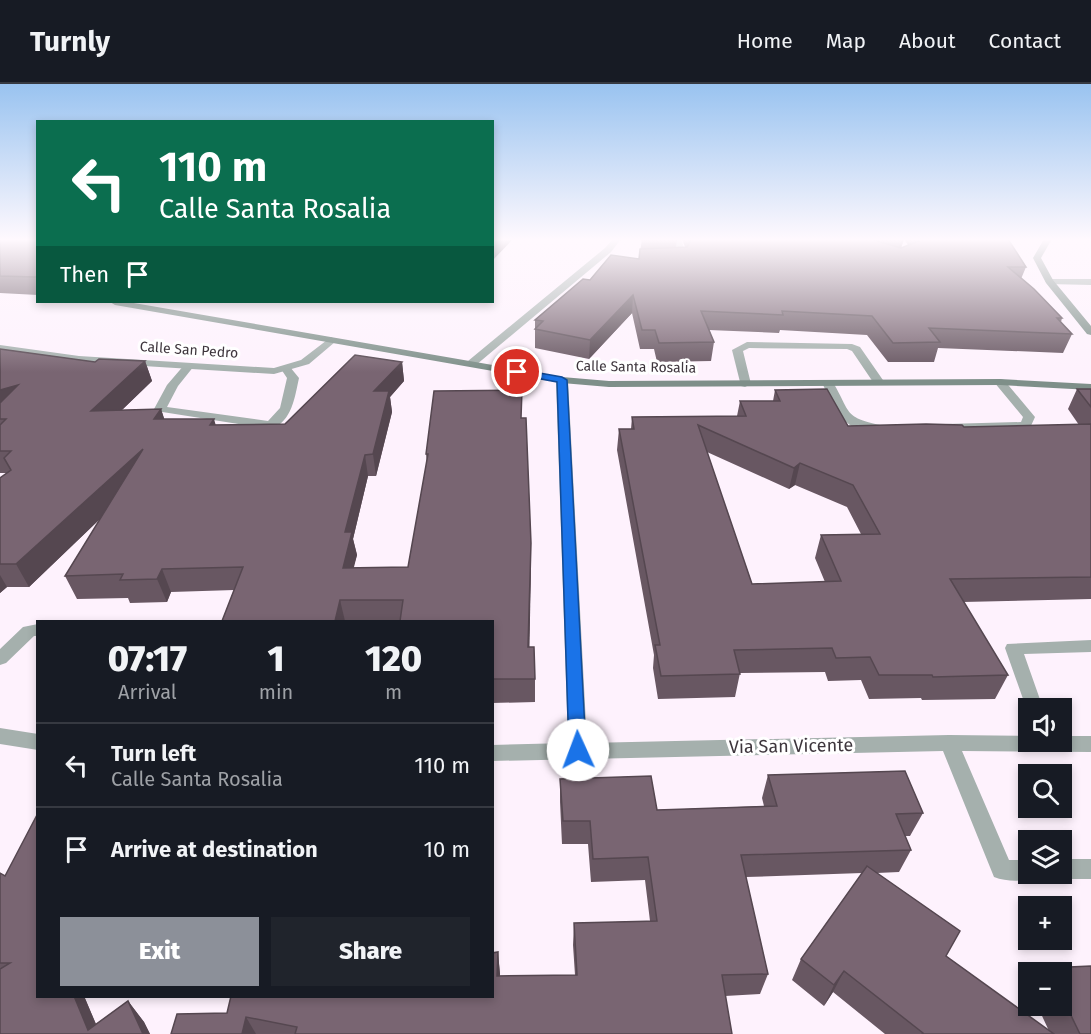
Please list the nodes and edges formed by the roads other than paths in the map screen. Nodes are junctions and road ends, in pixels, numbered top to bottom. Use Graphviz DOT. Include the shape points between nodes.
graph roads {
  1 [pos="568,283"];
  2 [pos="1052,283"];
  3 [pos="121,303"];
  4 [pos="1091,332"];
  5 [pos="331,340"];
  6 [pos="0,348"];
  7 [pos="472,363"];
  8 [pos="189,366"];
  9 [pos="285,369"];
  10 [pos="562,380"];
  11 [pos="1000,382"];
  12 [pos="828,383"];
  13 [pos="879,383"];
  14 [pos="745,384"];
  15 [pos="1091,387"];
  16 [pos="934,428"];
  17 [pos="890,429"];
  18 [pos="36,630"];
  19 [pos="1091,646"];
  20 [pos="0,659"];
  21 [pos="1030,698"];
  22 [pos="0,735"];
  23 [pos="36,742"];
  24 [pos="1018,742"];
  25 [pos="949,743"];
  26 [pos="1072,743"];
  27 [pos="1091,744"];
  28 [pos="578,750"];
  29 [pos="494,753"];
  30 [pos="1072,869"];
  31 [pos="1091,869"];
  32 [pos="1018,870"];
  1 -- 7 [label="street"];
  2 -- 4 [label="street"];
  3 -- 5 [label="street, Calle Santa Rosalia"];
  5 -- 7 [label="street, Calle Santa Rosalia"];
  5 -- 9 [label="street, Calle San Pedro" via="305,362"];
  6 -- 8 [label="street, Calle San Pedro" via="79,359"];
  7 -- 10 [label="street, Calle Santa Rosalia"];
  8 -- 9 [label="street, Calle San Pedro"];
  8 -- 9 [label="street" via="160,409 271,425 286,409 293,378"];
  10 -- 14 [label="street, Calle Santa Rosalia"];
  10 -- 28 [label="street"];
  11 -- 13 [label="street, Calle Santa Rosalia"];
  11 -- 15 [label="street, Calle Santa Rosalia"];
  11 -- 16 [label="street" via="1029,417 1026,425"];
  12 -- 13 [label="street, Calle Santa Rosalia"];
  12 -- 14 [label="street, Calle Santa Rosalia"];
  12 -- 17 [label="street" via="848,420 861,428"];
  13 -- 14 [label="street" via="856,350 848,346 747,345 737,350"];
  18 -- 20 [label="street" via="29,631"];
  19 -- 21 [label="street" via="1013,648"];
  22 -- 23 [label="street"];
  24 -- 25 [label="street, Via San Vicente"];
  25 -- 28 [label="street, Via San Vicente"];
  25 -- 32 [label="street" via="1002,870"];
  26 -- 27 [label="street, Via San Vicente"];
  28 -- 29 [label="street, Via San Vicente"];
  30 -- 31 [label="street"];
}
